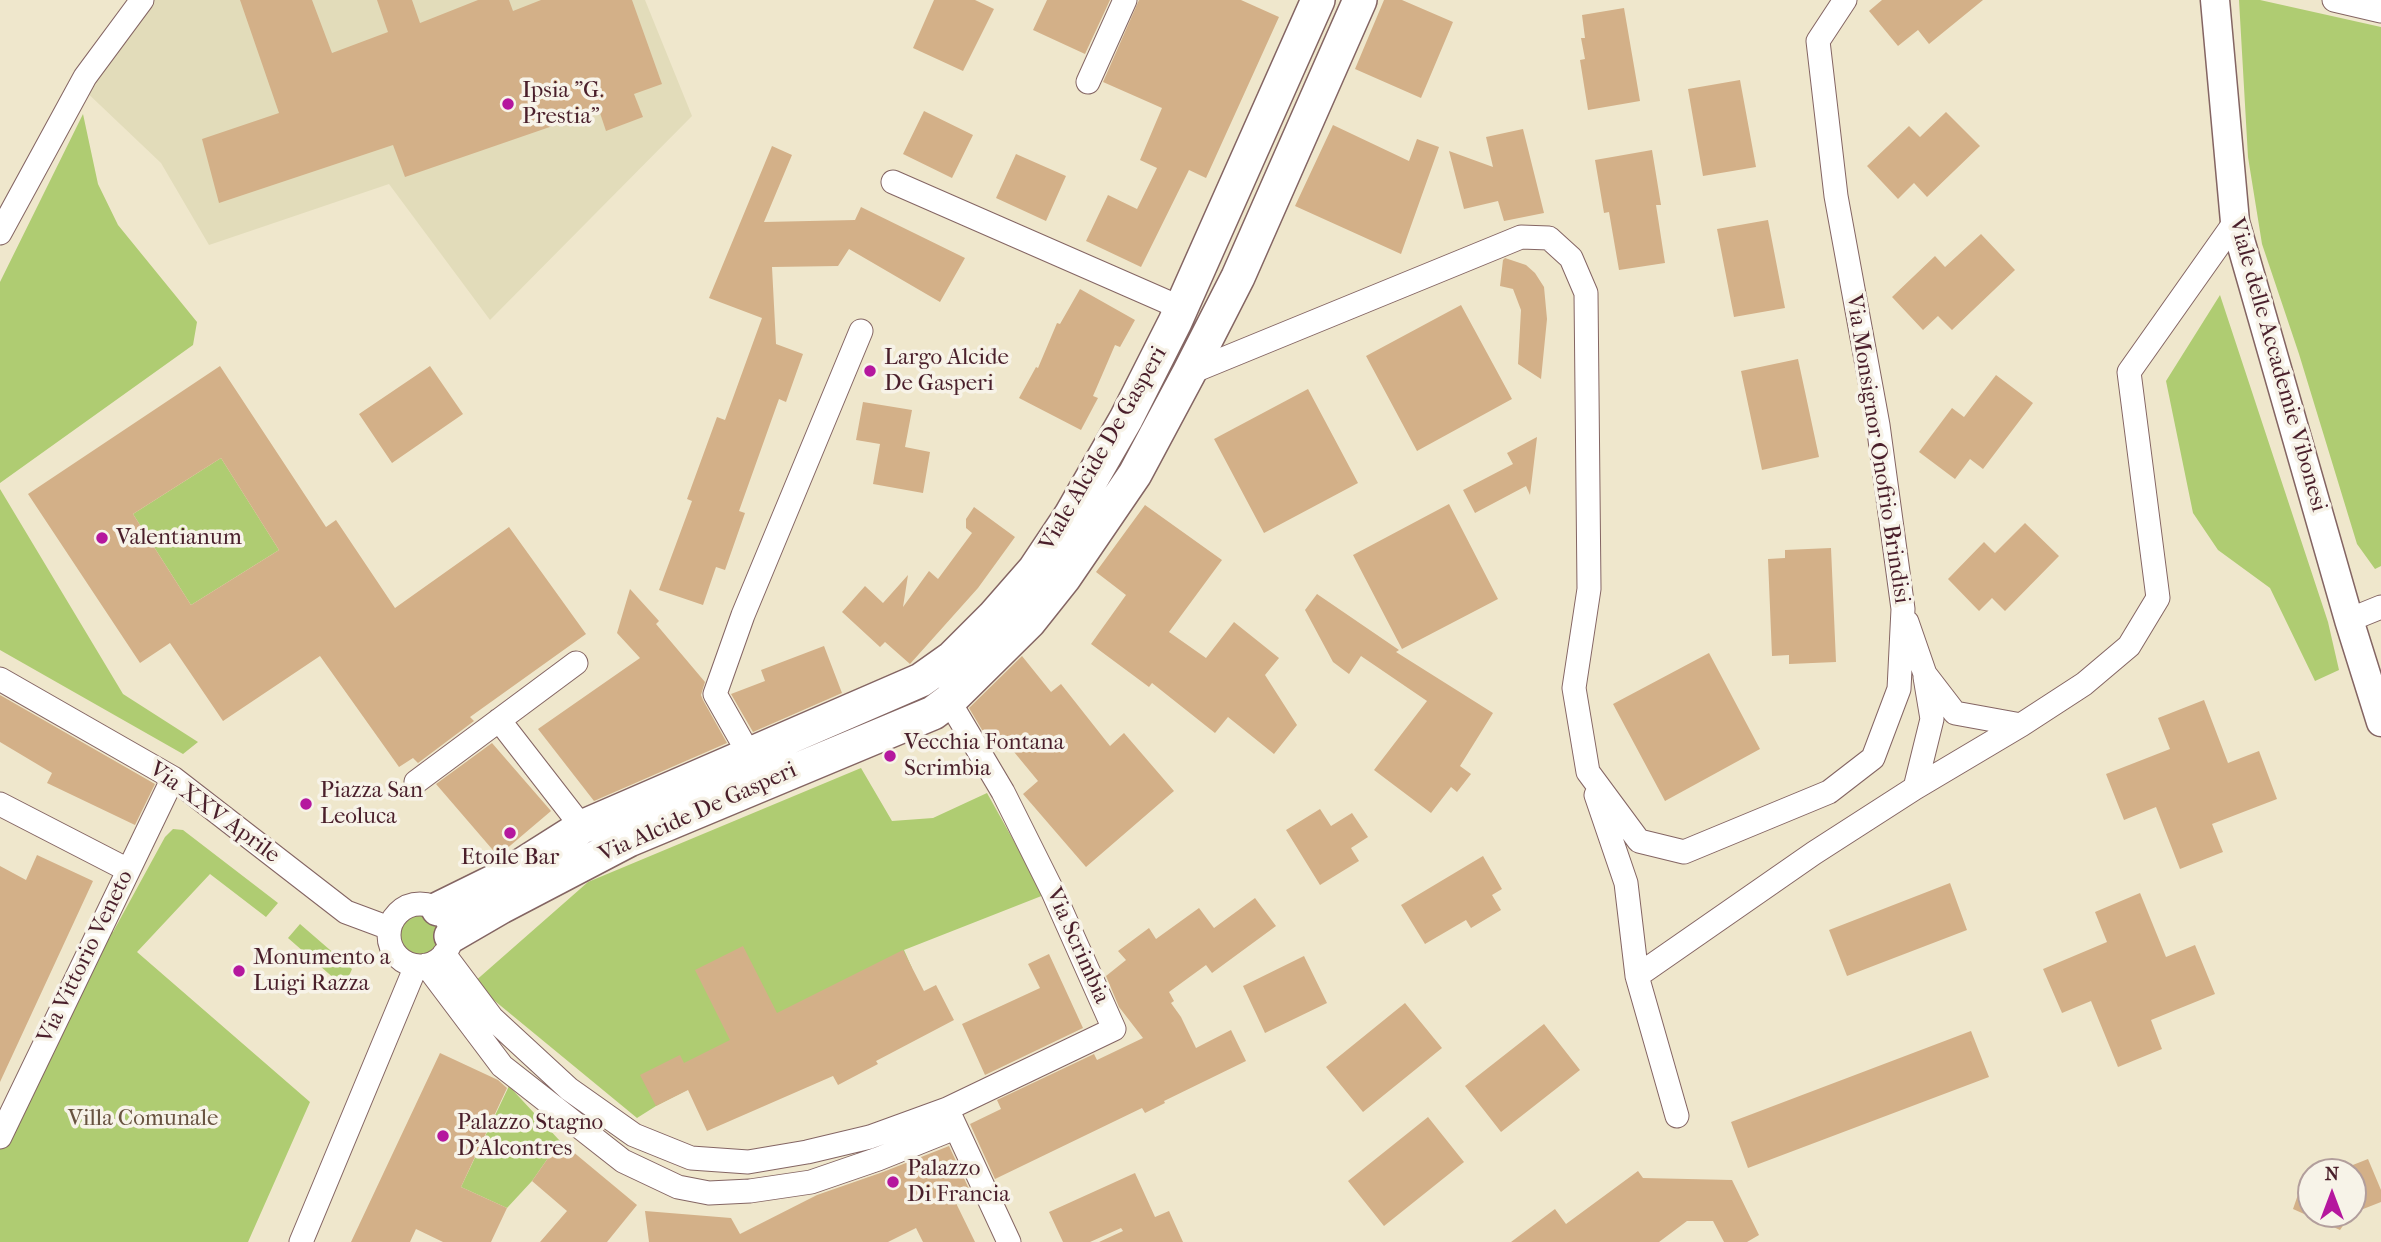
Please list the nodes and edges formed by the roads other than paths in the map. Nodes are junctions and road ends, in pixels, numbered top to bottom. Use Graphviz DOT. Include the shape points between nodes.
graph roads {
  1 [pos="142,0"];
  2 [pos="1125,0"];
  3 [pos="1360,0"];
  4 [pos="1845,0"];
  5 [pos="2216,0"];
  6 [pos="2334,0"];
  7 [pos="1311,2"];
  8 [pos="2381,11"];
  9 [pos="1088,82"];
  10 [pos="893,182"];
  11 [pos="2235,222"];
  12 [pos="0,233"];
  13 [pos="1181,309"];
  14 [pos="861,331"];
  15 [pos="1189,373"];
  16 [pos="2381,607"];
  17 [pos="1903,609"];
  18 [pos="2349,620"];
  19 [pos="576,663"];
  20 [pos="1925,674"];
  21 [pos="0,680"];
  22 [pos="949,701"];
  23 [pos="499,720"];
  24 [pos="2381,722"];
  25 [pos="2021,725"];
  26 [pos="749,754"];
  27 [pos="1588,772"];
  28 [pos="173,778"];
  29 [pos="416,782"];
  30 [pos="1915,788"];
  31 [pos="0,804"];
  32 [pos="582,827"];
  33 [pos="128,870"];
  34 [pos="389,928"];
  35 [pos="435,946"];
  36 [pos="1637,976"];
  37 [pos="1677,1116"];
  38 [pos="951,1118"];
  39 [pos="0,1137"];
  40 [pos="301,1242"];
  41 [pos="1009,1242"];
  1 -- 12 [label="street" via="85,77"];
  2 -- 9 [label="street"];
  3 -- 15 [label="main road, Viale Alcide De Gasperi" via="1238,276"];
  4 -- 17 [label="street, Via Monsignor Onofrio Brindisi" via="1818,41 1836,196 1878,425"];
  5 -- 11 [label="street, Viale delle Accademie Vibonesi"];
  6 -- 8 [label="street"];
  7 -- 13 [label="main road, Viale Alcide De Gasperi"];
  10 -- 13 [label="street"];
  11 -- 18 [label="street, Viale delle Accademie Vibonesi"];
  11 -- 25 [label="street" via="2129,372 2158,598 2129,646 2084,684"];
  13 -- 26 [label="main road, Viale Alcide De Gasperi" via="1071,515 1035,569 993,617 952,658 921,680"];
  14 -- 26 [label="street" via="743,615 715,694"];
  15 -- 22 [label="main road, Viale Alcide De Gasperi" via="1135,474 1064,578 1029,622"];
  15 -- 27 [label="street, Via Monsignor Onofrio Brindisi" via="1521,237 1549,238 1571,258 1586,293 1589,589 1574,688"];
  16 -- 18 [label="street"];
  17 -- 20 [label="street"];
  17 -- 27 [label="street, Via Monsignor Onofrio Brindisi" via="1899,690 1873,758 1829,792 1684,852 1639,841"];
  18 -- 24 [label="street, Viale delle Accademie Vibonesi"];
  19 -- 23 [label="street"];
  20 -- 25 [label="street" via="1955,713"];
  20 -- 30 [label="street" via="1932,719"];
  21 -- 28 [label="street, Via XXV Aprile"];
  22 -- 35 [label="main road, Via Alcide De Gasperi" via="933,713 629,840"];
  22 -- 38 [label="street, Via Scrimbia" via="1047,879 1114,1029"];
  23 -- 29 [label="street"];
  23 -- 32 [label="street"];
  25 -- 30 [label="street"];
  26 -- 32 [label="main road, Viale Alcide De Gasperi"];
  27 -- 36 [label="street" via="1626,883"];
  28 -- 33 [label="street, Via Vittorio Veneto"];
  28 -- 34 [label="street, Via XXV Aprile" via="346,912"];
  30 -- 36 [label="street"];
  31 -- 33 [label="street"];
  32 -- 35 [label="main road, Viale Alcide De Gasperi" via="503,877"];
  33 -- 39 [label="street, Via Vittorio Veneto"];
  34 -- 35 [label="street" via="397,956"];
  34 -- 35 [label="street" via="408,905 419,903"];
  35 -- 38 [label="street" via="492,1018 569,1089 634,1135 691,1158 748,1162"];
  35 -- 38 [label="street" via="502,1066 623,1161 678,1186 709,1193 811,1182 878,1159"];
  35 -- 40 [label="street"];
  36 -- 37 [label="street"];
  38 -- 41 [label="street"];
}
